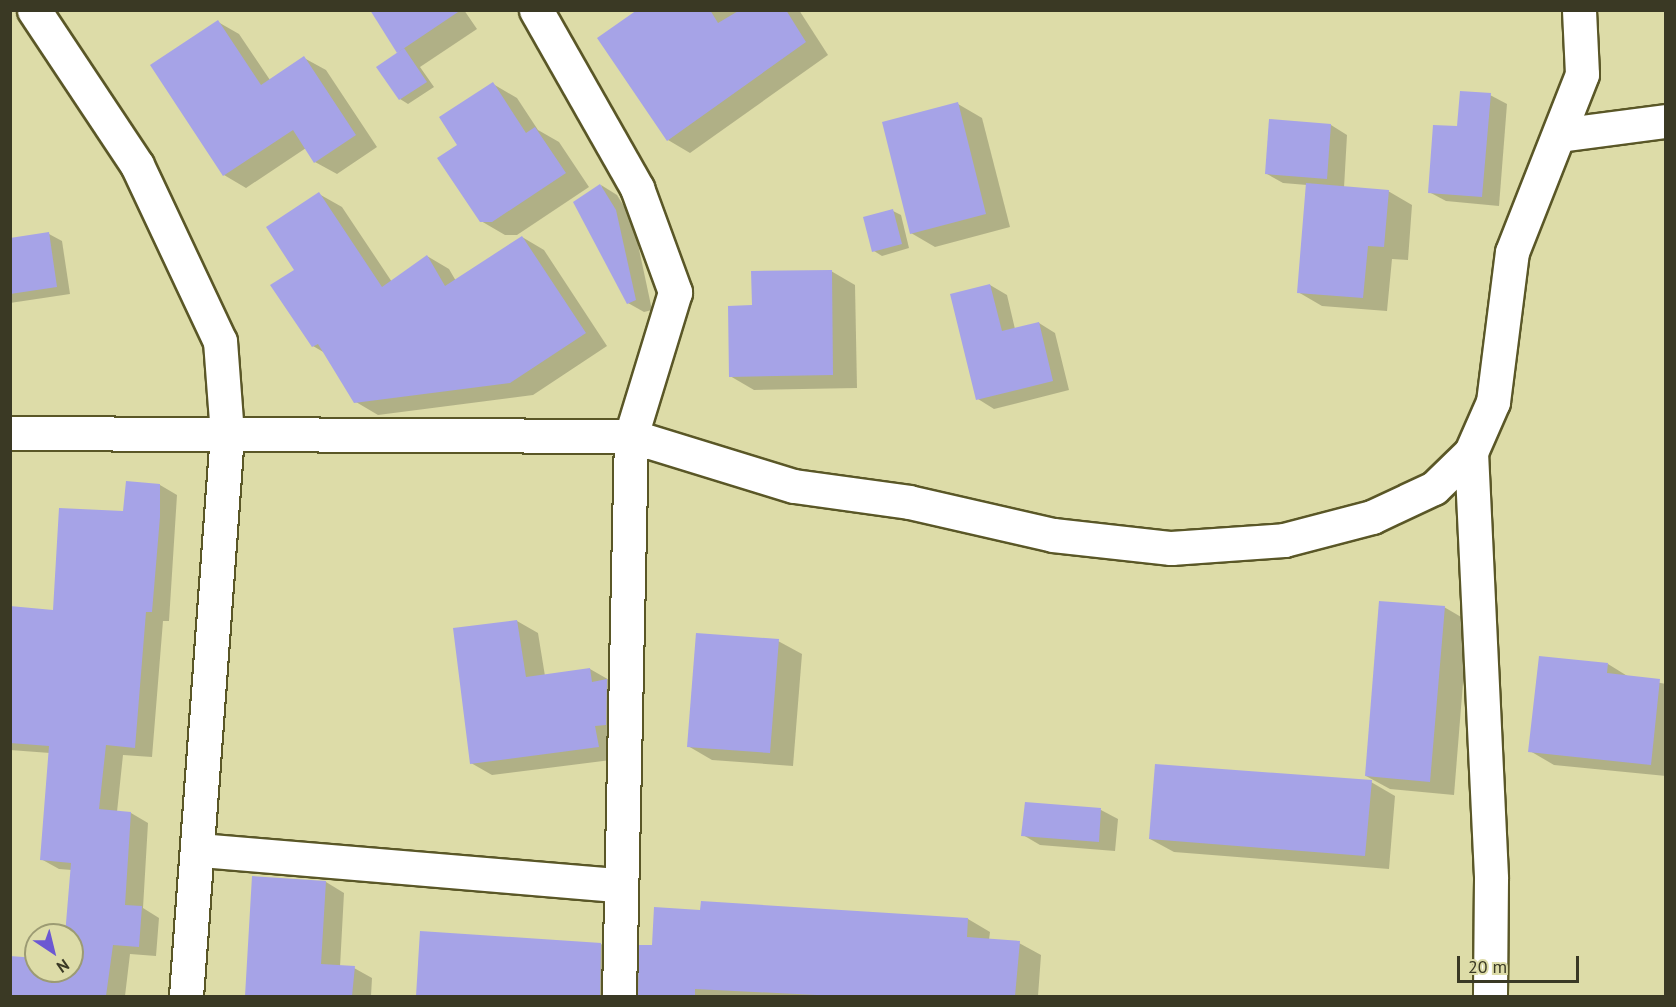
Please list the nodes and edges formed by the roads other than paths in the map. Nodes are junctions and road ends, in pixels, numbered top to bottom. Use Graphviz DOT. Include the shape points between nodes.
graph roads {
  1 [pos="536,10"];
  2 [pos="1579,10"];
  3 [pos="45,14"];
  4 [pos="1665,121"];
  5 [pos="1558,135"];
  6 [pos="10,434"];
  7 [pos="227,434"];
  8 [pos="631,436"];
  9 [pos="1471,452"];
  10 [pos="200,850"];
  11 [pos="621,885"];
  12 [pos="186,996"];
  13 [pos="620,996"];
  14 [pos="1490,996"];
  1 -- 8 [label="street" via="637,188 675,292"];
  2 -- 5 [label="street" via="1582,74"];
  3 -- 7 [label="street" via="137,165 220,341"];
  4 -- 5 [label="street"];
  5 -- 9 [label="street" via="1512,252 1492,402"];
  6 -- 7 [label="street"];
  7 -- 8 [label="street"];
  7 -- 10 [label="street"];
  8 -- 9 [label="street" via="794,486 909,502 1053,535 1171,548 1284,540 1372,517 1434,488"];
  8 -- 11 [label="street"];
  9 -- 14 [label="street" via="1491,879"];
  10 -- 11 [label="street"];
  10 -- 12 [label="street"];
  11 -- 13 [label="street"];
}
